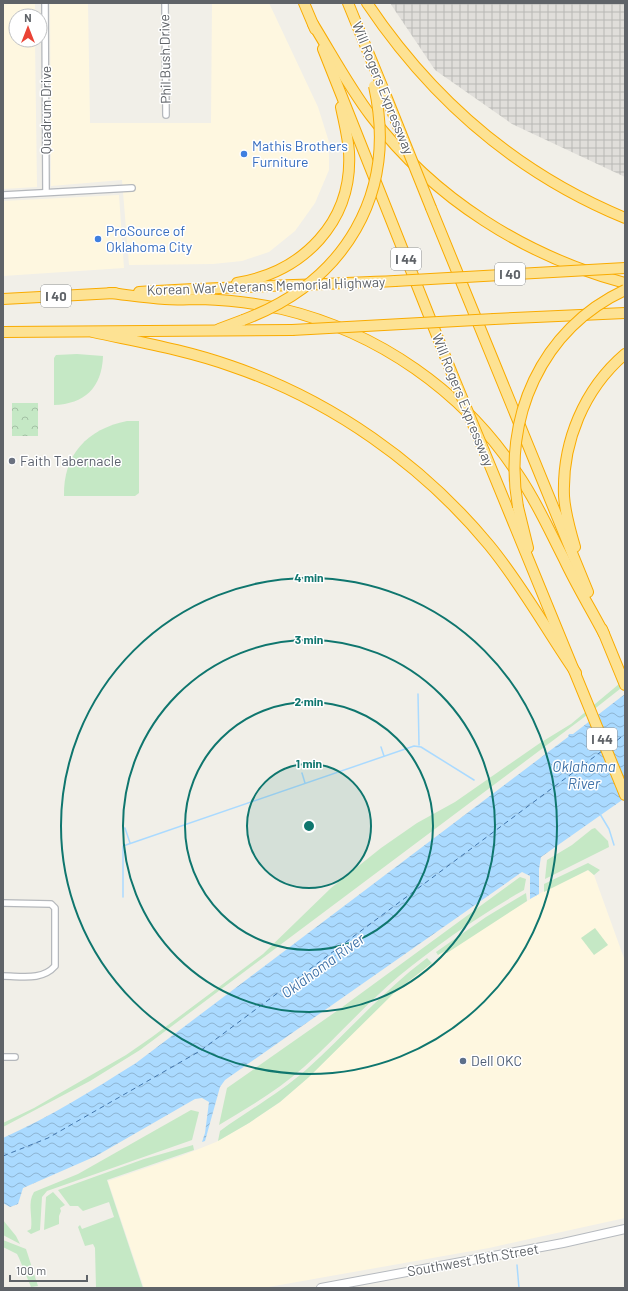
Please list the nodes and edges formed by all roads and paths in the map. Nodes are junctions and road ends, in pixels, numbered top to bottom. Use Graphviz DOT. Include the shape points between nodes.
graph roads {
  1 [pos="45,3"];
  2 [pos="164,3"];
  3 [pos="304,3"];
  4 [pos="348,3"];
  5 [pos="367,3"];
  6 [pos="313,24"];
  7 [pos="335,80"];
  8 [pos="379,89"];
  9 [pos="166,115"];
  10 [pos="132,188"];
  11 [pos="46,192"];
  12 [pos="3,195"];
  13 [pos="625,218"];
  14 [pos="625,268"];
  15 [pos="625,283"];
  16 [pos="209,288"];
  17 [pos="625,290"];
  18 [pos="110,293"];
  19 [pos="3,299"];
  20 [pos="625,313"];
  21 [pos="211,331"];
  22 [pos="3,332"];
  23 [pos="93,332"];
  24 [pos="625,354"];
  25 [pos="533,568"];
  26 [pos="583,582"];
  27 [pos="604,634"];
  28 [pos="576,673"];
  29 [pos="625,685"];
  30 [pos="625,795"];
  31 [pos="3,903"];
  32 [pos="3,976"];
  33 [pos="3,1057"];
  34 [pos="15,1057"];
  35 [pos="625,1229"];
  36 [pos="321,1288"];
  1 -- 11 [label="street, Quadrum Drive"];
  2 -- 9 [label="street, Phil Bush Drive"];
  3 -- 6 [label="highway, Will Rogers Expressway / I 44"];
  4 -- 8 [label="highway, Will Rogers Expressway" via="372,60"];
  5 -- 13 [label="highway" via="414,68 474,126 546,178"];
  6 -- 7 [label="highway, Will Rogers Expressway / I 44"];
  6 -- 15 [label="highway" via="372,117 395,144 442,189 488,223 530,248 569,265"];
  7 -- 16 [label="highway" via="348,144 349,162 344,195 328,228 305,254 279,271 255,280"];
  7 -- 25 [label="highway, Will Rogers Expressway / I 44, bridge"];
  8 -- 21 [label="highway, bridge" via="380,152 373,188 357,226 336,257 304,289 266,311"];
  8 -- 26 [label="highway, Will Rogers Expressway, bridge" via="431,208"];
  10 -- 11 [label="street"];
  11 -- 12 [label="street"];
  14 -- 16 [label="highway, Korean War Veterans Memorial Highway / I 40, bridge" via="255,288"];
  16 -- 18 [label="highway, Korean War Veterans Memorial Highway / I 40"];
  17 -- 25 [label="highway, bridge" via="597,306 552,350 534,378 523,406 516,436 514,477 518,507"];
  18 -- 19 [label="highway, Korean War Veterans Memorial Highway / I 40"];
  18 -- 27 [label="highway" via="166,299 229,300 282,309 329,323 358,336 384,349 424,375 480,426 518,474"];
  20 -- 21 [label="highway, bridge" via="292,330"];
  21 -- 23 [label="highway"];
  22 -- 23 [label="highway"];
  23 -- 28 [label="highway" via="182,351 244,371 304,397 364,433 432,485 478,532 521,588"];
  24 -- 26 [label="highway" via="601,379 586,402 574,428 567,455 564,483 566,508"];
  25 -- 28 [label="highway, Will Rogers Expressway / I 44"];
  26 -- 27 [label="highway, Will Rogers Expressway"];
  27 -- 29 [label="highway, Will Rogers Expressway"];
  28 -- 30 [label="highway, Will Rogers Expressway / I 44"];
  31 -- 32 [label="street" via="50,904 55,908 55,966 47,974 40,976"];
  33 -- 34 [label="street"];
  35 -- 36 [label="main road, Southwest 15th Street"];
}
